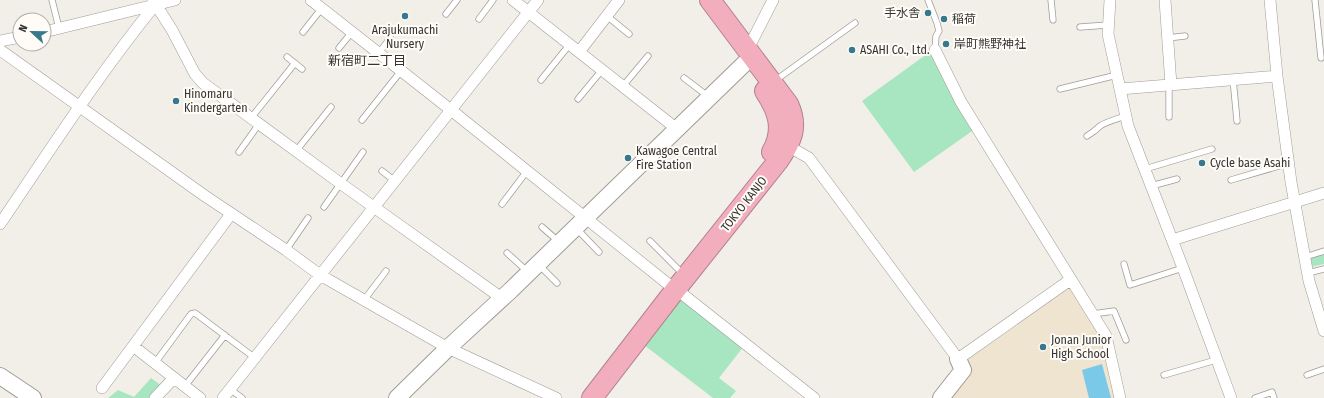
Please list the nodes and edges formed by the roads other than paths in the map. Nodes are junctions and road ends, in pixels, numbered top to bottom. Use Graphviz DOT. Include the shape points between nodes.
graph roads {
  1 [pos="52,0"];
  2 [pos="175,0"];
  3 [pos="311,0"];
  4 [pos="457,0"];
  5 [pos="493,0"];
  6 [pos="513,0"];
  7 [pos="538,0"];
  8 [pos="619,0"];
  9 [pos="699,0"];
  10 [pos="710,0"];
  11 [pos="773,0"];
  12 [pos="928,0"];
  13 [pos="1051,0"];
  14 [pos="1110,0"];
  15 [pos="1165,0"];
  16 [pos="1270,0"];
  17 [pos="1315,0"];
  18 [pos="154,2"];
  19 [pos="322,8"];
  20 [pos="529,12"];
  21 [pos="446,14"];
  22 [pos="607,16"];
  23 [pos="479,19"];
  24 [pos="1053,20"];
  25 [pos="855,23"];
  26 [pos="1108,25"];
  27 [pos="1080,27"];
  28 [pos="59,28"];
  29 [pos="52,30"];
  30 [pos="303,32"];
  31 [pos="352,32"];
  32 [pos="390,33"];
  33 [pos="629,34"];
  34 [pos="1185,36"];
  35 [pos="1167,38"];
  36 [pos="12,39"];
  37 [pos="0,41"];
  38 [pos="570,44"];
  39 [pos="339,48"];
  40 [pos="0,50"];
  41 [pos="935,50"];
  42 [pos="579,52"];
  43 [pos="379,53"];
  44 [pos="287,56"];
  45 [pos="648,56"];
  46 [pos="746,57"];
  47 [pos="1321,58"];
  48 [pos="295,63"];
  49 [pos="302,68"];
  50 [pos="602,70"];
  51 [pos="401,71"];
  52 [pos="1116,75"];
  53 [pos="1277,76"];
  54 [pos="684,78"];
  55 [pos="1233,79"];
  56 [pos="541,80"];
  57 [pos="772,83"];
  58 [pos="1170,85"];
  59 [pos="623,86"];
  60 [pos="1060,88"];
  61 [pos="1120,89"];
  62 [pos="709,97"];
  63 [pos="578,99"];
  64 [pos="80,106"];
  65 [pos="331,107"];
  66 [pos="451,110"];
  67 [pos="1126,116"];
  68 [pos="1169,117"];
  69 [pos="362,120"];
  70 [pos="255,121"];
  71 [pos="1237,121"];
  72 [pos="677,129"];
  73 [pos="1086,136"];
  74 [pos="788,146"];
  75 [pos="1212,149"];
  76 [pos="296,151"];
  77 [pos="239,152"];
  78 [pos="364,152"];
  79 [pos="1289,163"];
  80 [pos="1145,169"];
  81 [pos="527,170"];
  82 [pos="382,171"];
  83 [pos="1177,179"];
  84 [pos="1231,180"];
  85 [pos="395,181"];
  86 [pos="340,183"];
  87 [pos="1151,186"];
  88 [pos="1324,193"];
  89 [pos="1296,202"];
  90 [pos="502,204"];
  91 [pos="324,207"];
  92 [pos="374,207"];
  93 [pos="231,214"];
  94 [pos="308,218"];
  95 [pos="581,223"];
  96 [pos="0,224"];
  97 [pos="542,227"];
  98 [pos="1172,240"];
  99 [pos="650,241"];
  100 [pos="560,243"];
  101 [pos="286,250"];
  102 [pos="1324,251"];
  103 [pos="599,252"];
  104 [pos="508,253"];
  105 [pos="1305,257"];
  106 [pos="1124,264"];
  107 [pos="1183,268"];
  108 [pos="534,269"];
  109 [pos="1324,269"];
  110 [pos="386,270"];
  111 [pos="1308,273"];
  112 [pos="320,275"];
  113 [pos="1070,280"];
  114 [pos="675,281"];
  115 [pos="557,283"];
  116 [pos="503,299"];
  117 [pos="364,300"];
  118 [pos="1093,314"];
  119 [pos="1324,331"];
  120 [pos="226,335"];
  121 [pos="1126,340"];
  122 [pos="133,346"];
  123 [pos="448,348"];
  124 [pos="255,358"];
  125 [pos="958,359"];
  126 [pos="1216,360"];
  127 [pos="156,363"];
  128 [pos="1324,369"];
  129 [pos="1307,375"];
  130 [pos="0,376"];
  131 [pos="1164,376"];
  132 [pos="174,378"];
  133 [pos="185,386"];
  134 [pos="102,388"];
  135 [pos="230,389"];
  136 [pos="33,398"];
  137 [pos="155,398"];
  138 [pos="200,398"];
  139 [pos="223,398"];
  140 [pos="242,398"];
  141 [pos="397,398"];
  142 [pos="556,398"];
  143 [pos="577,398"];
  144 [pos="592,398"];
  145 [pos="814,398"];
  146 [pos="941,398"];
  147 [pos="1120,398"];
  148 [pos="1231,398"];
  149 [pos="1255,398"];
  150 [pos="1274,398"];
  1 -- 28 [label="lane"];
  2 -- 18 [label="street"];
  3 -- 19 [label="street"];
  4 -- 21 [label="lane"];
  5 -- 23 [label="lane"];
  6 -- 20 [label="street"];
  7 -- 20 [label="street"];
  8 -- 22 [label="street"];
  9 -- 46 [label="highway, TOKYO KANJO"];
  10 -- 46 [label="highway, TOKYO KANJO"];
  11 -- 46 [label="street"];
  12 -- 41 [label="lane" via="939,31"];
  13 -- 24 [label="lane"];
  14 -- 26 [label="street"];
  15 -- 35 [label="street"];
  16 -- 53 [label="street"];
  17 -- 47 [label="lane"];
  18 -- 28 [label="street"];
  18 -- 64 [label="street"];
  18 -- 70 [label="street" via="195,74 203,83"];
  19 -- 30 [label="lane"];
  19 -- 31 [label="street"];
  20 -- 38 [label="street"];
  20 -- 66 [label="street"];
  22 -- 33 [label="lane"];
  22 -- 42 [label="street"];
  25 -- 57 [label="lane"];
  26 -- 27 [label="lane"];
  26 -- 52 [label="street"];
  28 -- 29 [label="street"];
  31 -- 39 [label="lane"];
  31 -- 43 [label="street"];
  32 -- 43 [label="lane" via="390,38"];
  34 -- 35 [label="lane"];
  35 -- 58 [label="street"];
  36 -- 37 [label="street"];
  38 -- 42 [label="street"];
  38 -- 56 [label="lane"];
  40 -- 64 [label="street"];
  41 -- 113 [label="street" via="961,102"];
  42 -- 50 [label="street"];
  43 -- 51 [label="street"];
  44 -- 48 [label="lane"];
  45 -- 59 [label="lane"];
  46 -- 57 [label="highway, TOKYO KANJO"];
  46 -- 62 [label="street"];
  46 -- 114 [label="highway, TOKYO KANJO" via="776,109 779,129 777,139 768,158"];
  48 -- 49 [label="lane"];
  48 -- 70 [label="lane"];
  50 -- 59 [label="street"];
  50 -- 63 [label="lane"];
  51 -- 66 [label="street"];
  51 -- 69 [label="lane"];
  52 -- 60 [label="lane"];
  52 -- 61 [label="street"];
  53 -- 55 [label="street"];
  53 -- 79 [label="street"];
  54 -- 62 [label="lane"];
  55 -- 58 [label="street"];
  55 -- 71 [label="lane"];
  57 -- 74 [label="highway, TOKYO KANJO" via="788,104 792,114 794,123"];
  58 -- 61 [label="street"];
  58 -- 68 [label="lane"];
  59 -- 72 [label="street"];
  61 -- 67 [label="street"];
  62 -- 72 [label="street"];
  64 -- 93 [label="street"];
  64 -- 96 [label="street"];
  65 -- 76 [label="lane"];
  66 -- 81 [label="street"];
  66 -- 85 [label="street"];
  67 -- 73 [label="lane" via="1101,126"];
  67 -- 80 [label="street"];
  70 -- 76 [label="street"];
  70 -- 77 [label="lane"];
  72 -- 95 [label="street"];
  74 -- 114 [label="highway, TOKYO KANJO" via="773,168"];
  74 -- 125 [label="street" via="809,158"];
  75 -- 80 [label="lane"];
  76 -- 86 [label="street"];
  78 -- 86 [label="lane"];
  79 -- 84 [label="lane"];
  79 -- 89 [label="street"];
  80 -- 87 [label="street"];
  81 -- 90 [label="lane"];
  81 -- 95 [label="street"];
  82 -- 85 [label="lane"];
  83 -- 87 [label="lane"];
  85 -- 92 [label="street"];
  86 -- 91 [label="lane"];
  86 -- 92 [label="street"];
  87 -- 98 [label="street"];
  88 -- 89 [label="street"];
  89 -- 98 [label="street"];
  89 -- 105 [label="street"];
  92 -- 112 [label="street"];
  92 -- 116 [label="street"];
  93 -- 101 [label="street"];
  93 -- 122 [label="street"];
  94 -- 101 [label="lane"];
  95 -- 100 [label="street"];
  95 -- 103 [label="lane"];
  95 -- 114 [label="street"];
  97 -- 100 [label="lane"];
  98 -- 107 [label="street"];
  99 -- 114 [label="lane"];
  100 -- 108 [label="street"];
  101 -- 112 [label="street"];
  102 -- 105 [label="lane"];
  104 -- 108 [label="lane"];
  105 -- 111 [label="street"];
  106 -- 107 [label="lane" via="1130,285"];
  107 -- 126 [label="street"];
  108 -- 115 [label="lane"];
  108 -- 116 [label="street"];
  109 -- 111 [label="lane"];
  110 -- 117 [label="lane"];
  111 -- 119 [label="street"];
  112 -- 117 [label="street"];
  112 -- 124 [label="street"];
  113 -- 118 [label="street"];
  113 -- 125 [label="street"];
  114 -- 143 [label="highway, TOKYO KANJO"];
  114 -- 144 [label="highway, TOKYO KANJO"];
  114 -- 145 [label="street"];
  116 -- 123 [label="street"];
  117 -- 123 [label="street"];
  118 -- 121 [label="lane" via="1114,311"];
  118 -- 147 [label="street" via="1106,336"];
  120 -- 124 [label="lane"];
  120 -- 127 [label="lane" via="195,313 191,314"];
  120 -- 133 [label="lane"];
  122 -- 127 [label="street"];
  122 -- 134 [label="street"];
  123 -- 141 [label="street"];
  123 -- 142 [label="street"];
  124 -- 135 [label="street"];
  125 -- 146 [label="street" via="963,370"];
  126 -- 131 [label="lane"];
  126 -- 148 [label="street"];
  127 -- 132 [label="street"];
  128 -- 129 [label="lane"];
  130 -- 136 [label="street"];
  132 -- 133 [label="street"];
  132 -- 137 [label="street"];
  133 -- 138 [label="street"];
  135 -- 139 [label="street"];
  135 -- 140 [label="lane"];
  149 -- 150 [label="lane" via="1272,392"];
}
